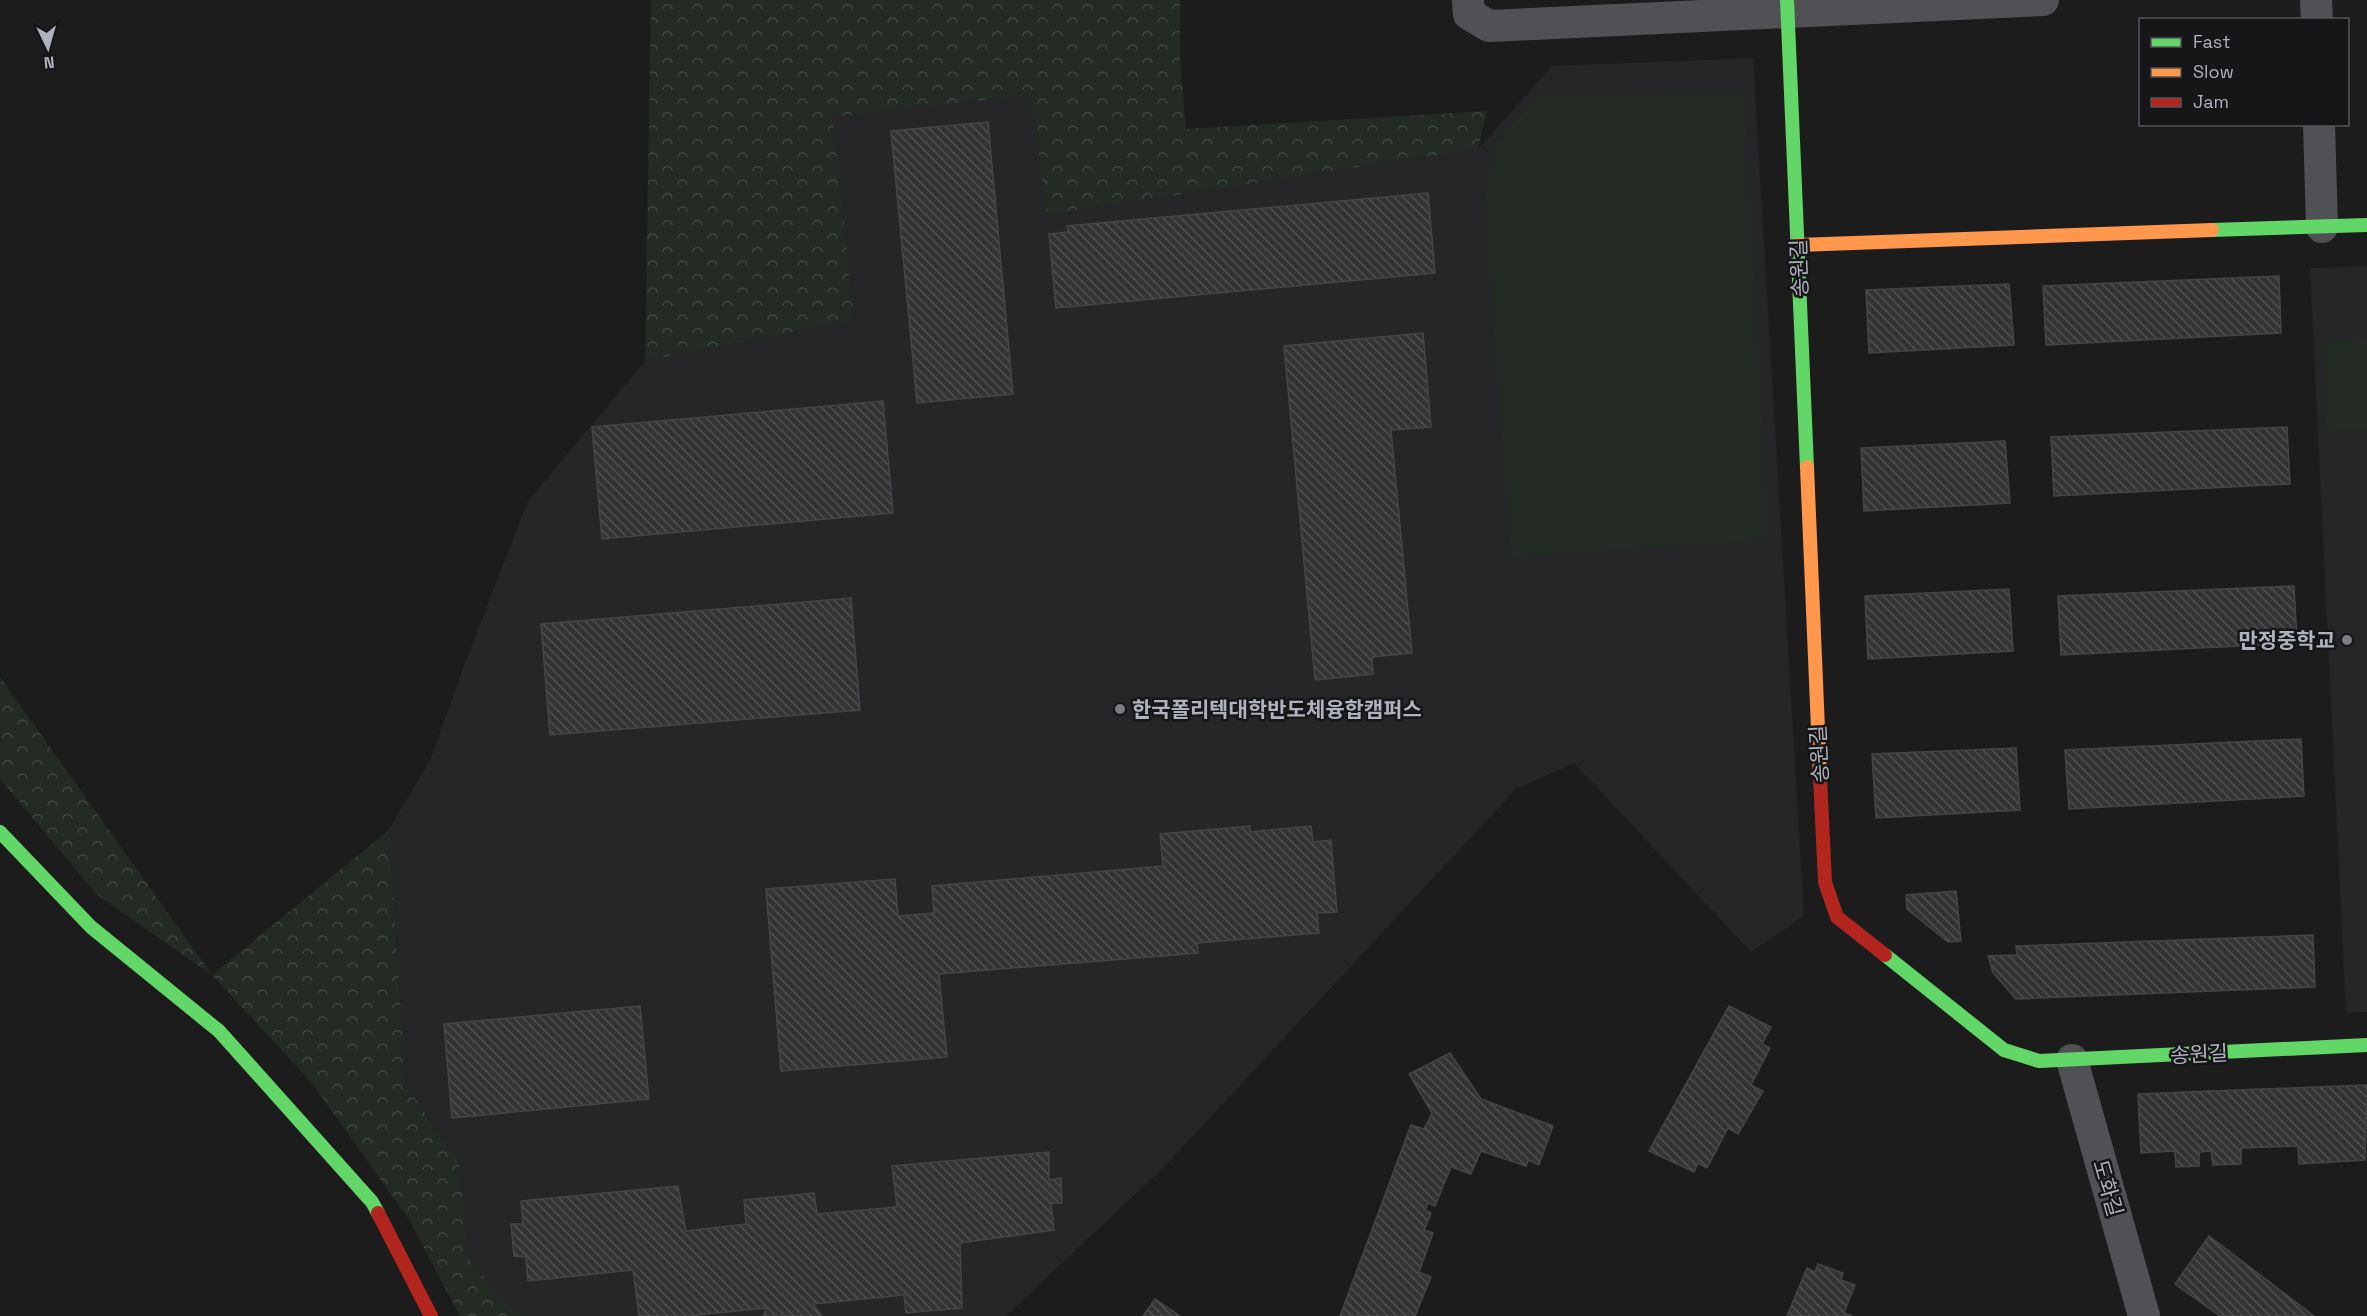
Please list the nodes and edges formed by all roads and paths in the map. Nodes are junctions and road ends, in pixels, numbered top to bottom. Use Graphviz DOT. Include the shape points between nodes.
graph roads {
  1 [pos="1468,0"];
  2 [pos="2043,0"];
  3 [pos="2316,0"];
  4 [pos="1788,5"];
  5 [pos="2317,18"];
  6 [pos="2319,126"];
  7 [pos="2367,225"];
  8 [pos="2322,227"];
  9 [pos="1798,245"];
  10 [pos="0,832"];
  11 [pos="2367,1045"];
  12 [pos="2072,1060"];
  13 [pos="431,1316"];
  14 [pos="2144,1316"];
  1 -- 4 [label="street" via="1469,14 1489,26"];
  2 -- 4 [label="street"];
  3 -- 5 [label="street"];
  4 -- 9 [label="street, 송원길"];
  6 -- 8 [label="street"];
  7 -- 8 [label="street"];
  8 -- 9 [label="street"];
  9 -- 12 [label="street, 송원길" via="1828,891 1837,917 2004,1050 2039,1061"];
  10 -- 13 [label="street" via="91,927 227,1039 372,1202"];
  11 -- 12 [label="street, 송원길"];
  12 -- 14 [label="street, 도화길"];
}
